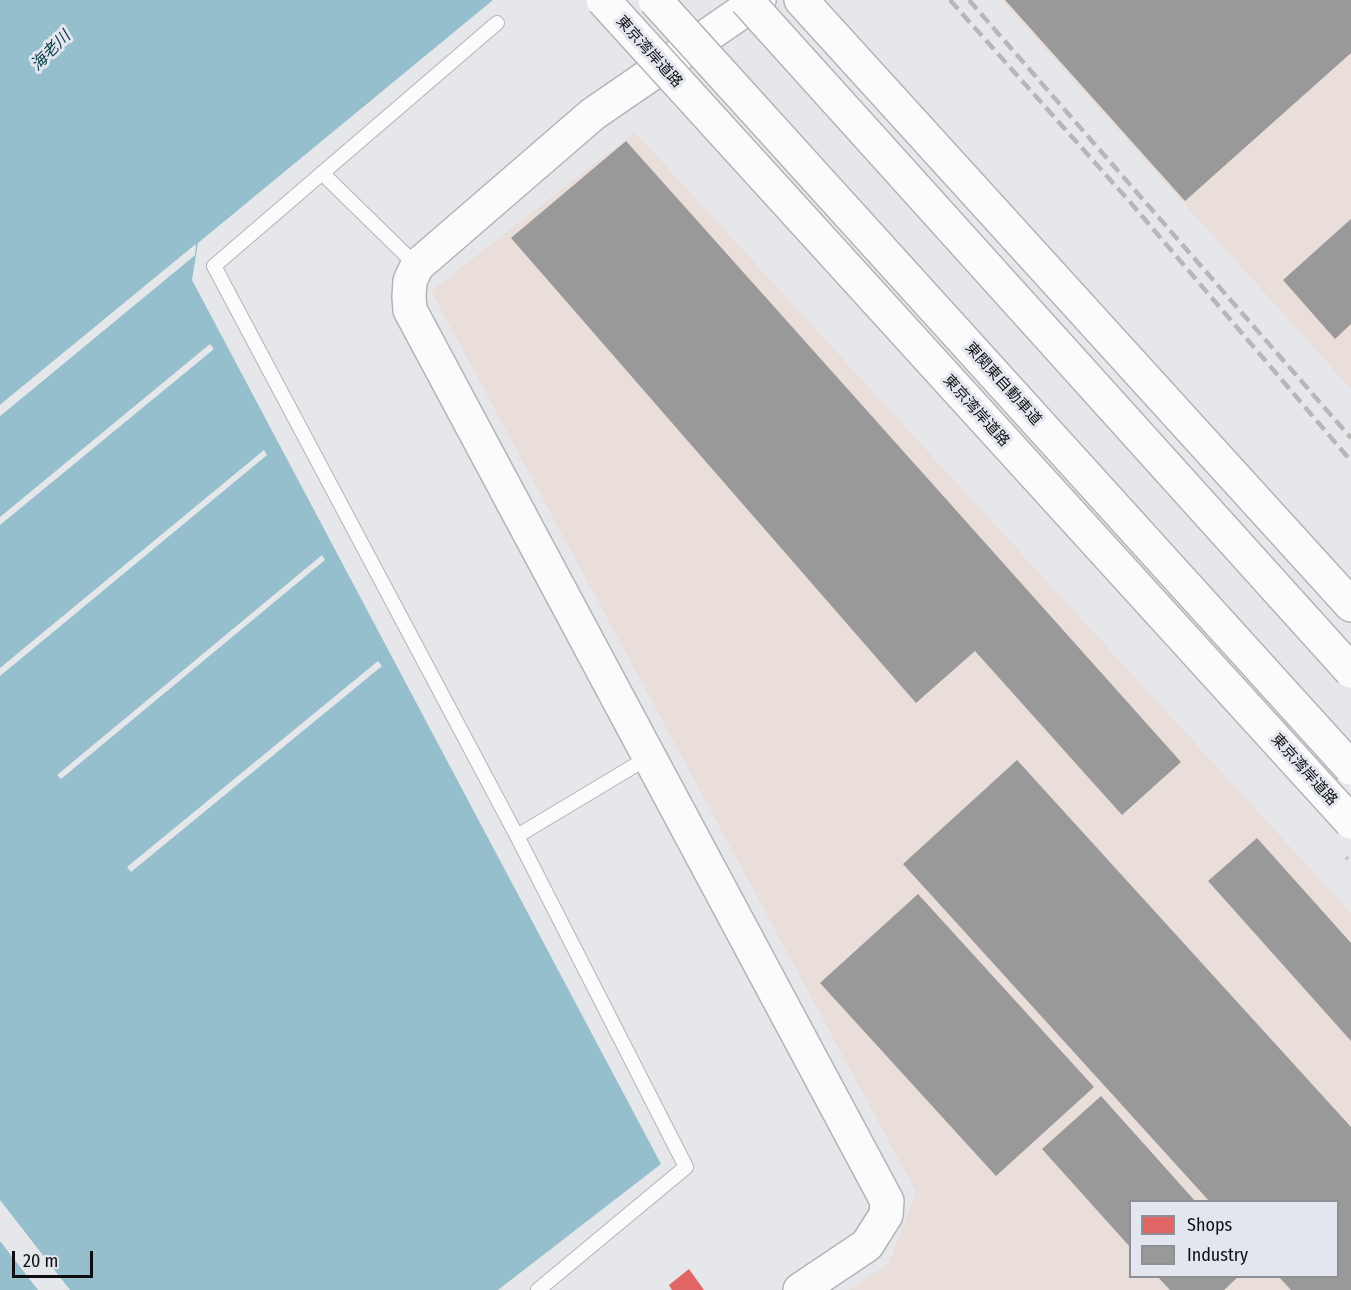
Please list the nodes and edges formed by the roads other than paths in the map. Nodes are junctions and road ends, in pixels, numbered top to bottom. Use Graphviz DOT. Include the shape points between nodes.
graph roads {
  1 [pos="603,0"];
  2 [pos="656,0"];
  3 [pos="746,0"];
  4 [pos="759,0"];
  5 [pos="801,0"];
  6 [pos="497,23"];
  7 [pos="322,173"];
  8 [pos="417,266"];
  9 [pos="1351,605"];
  10 [pos="1351,670"];
  11 [pos="650,757"];
  12 [pos="1351,768"];
  13 [pos="1351,822"];
  14 [pos="517,836"];
  15 [pos="538,1290"];
  16 [pos="800,1290"];
  1 -- 13 [label="main road, 東京湾岸道路, bridge"];
  2 -- 12 [label="main road, 東関東自動車道, bridge"];
  3 -- 10 [label="main road, bridge"];
  4 -- 8 [label="main road" via="593,114"];
  5 -- 9 [label="main road"];
  6 -- 7 [label="lane"];
  7 -- 8 [label="lane"];
  7 -- 14 [label="lane" via="213,266"];
  8 -- 11 [label="main road" via="410,281 410,310"];
  11 -- 14 [label="lane"];
  11 -- 16 [label="main road" via="887,1202 886,1215 867,1245"];
  14 -- 15 [label="lane" via="686,1167"];
}
